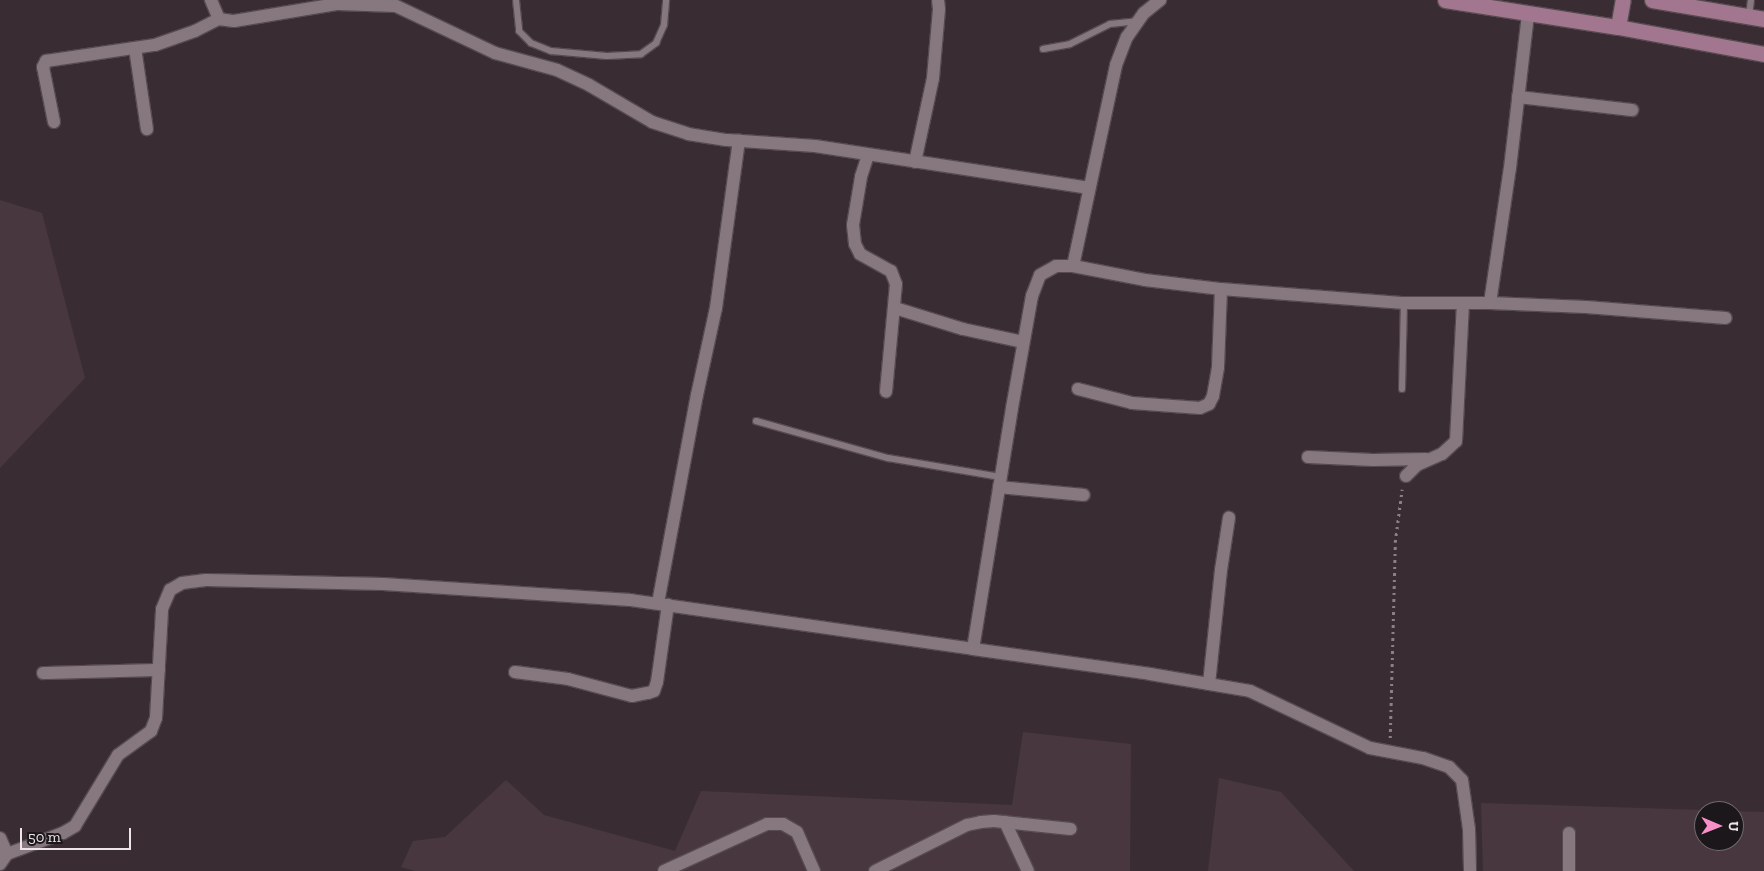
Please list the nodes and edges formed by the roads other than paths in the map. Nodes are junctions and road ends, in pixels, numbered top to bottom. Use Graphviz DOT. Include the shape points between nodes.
graph roads {
  1 [pos="211,0"];
  2 [pos="516,0"];
  3 [pos="666,0"];
  4 [pos="938,0"];
  5 [pos="1160,0"];
  6 [pos="1445,0"];
  7 [pos="1623,0"];
  8 [pos="1652,0"];
  9 [pos="1751,0"];
  10 [pos="1713,5"];
  11 [pos="1528,14"];
  12 [pos="1757,17"];
  13 [pos="219,19"];
  14 [pos="1138,21"];
  15 [pos="1618,27"];
  16 [pos="136,48"];
  17 [pos="1043,50"];
  18 [pos="1764,54"];
  19 [pos="1518,97"];
  20 [pos="1632,110"];
  21 [pos="54,122"];
  22 [pos="147,128"];
  23 [pos="739,141"];
  24 [pos="868,155"];
  25 [pos="915,162"];
  26 [pos="1088,188"];
  27 [pos="1073,266"];
  28 [pos="1221,289"];
  29 [pos="1404,302"];
  30 [pos="1490,303"];
  31 [pos="1463,304"];
  32 [pos="895,308"];
  33 [pos="1726,318"];
  34 [pos="1023,342"];
  35 [pos="1078,389"];
  36 [pos="1402,389"];
  37 [pos="886,392"];
  38 [pos="756,421"];
  39 [pos="1308,457"];
  40 [pos="1431,458"];
  41 [pos="1406,476"];
  42 [pos="999,482"];
  43 [pos="1084,495"];
  44 [pos="1229,518"];
  45 [pos="663,604"];
  46 [pos="973,649"];
  47 [pos="159,670"];
  48 [pos="515,672"];
  49 [pos="43,673"];
  50 [pos="1209,684"];
  51 [pos="1005,822"];
  52 [pos="1071,829"];
  53 [pos="1569,834"];
  54 [pos="0,838"];
  55 [pos="3,859"];
  56 [pos="664,871"];
  57 [pos="814,871"];
  58 [pos="875,871"];
  59 [pos="1028,871"];
  60 [pos="1470,871"];
  61 [pos="1570,871"];
  1 -- 13 [label="street"];
  2 -- 3 [label="lane" via="519,31 532,43 551,51 607,56 641,54 656,43 664,25"];
  4 -- 25 [label="street" via="940,8 933,78"];
  5 -- 14 [label="street"];
  6 -- 11 [label="main road"];
  7 -- 15 [label="main road"];
  8 -- 10 [label="main road"];
  9 -- 12 [label="lane"];
  10 -- 12 [label="main road"];
  11 -- 15 [label="main road"];
  11 -- 19 [label="street"];
  13 -- 16 [label="street" via="155,45"];
  13 -- 23 [label="street" via="234,21 337,4 396,6 495,53 557,70 652,122 688,134"];
  14 -- 17 [label="lane" via="1110,24 1070,44"];
  14 -- 26 [label="street" via="1127,37 1116,65"];
  15 -- 18 [label="main road"];
  16 -- 21 [label="street" via="46,61 43,67"];
  16 -- 22 [label="street"];
  19 -- 20 [label="street"];
  19 -- 30 [label="street"];
  23 -- 24 [label="street" via="815,146"];
  23 -- 45 [label="street" via="716,308 697,395"];
  24 -- 25 [label="street"];
  24 -- 32 [label="street" via="853,225 855,244 860,254 891,271 896,284"];
  25 -- 26 [label="street"];
  26 -- 27 [label="street"];
  27 -- 28 [label="street" via="1145,280"];
  27 -- 34 [label="street" via="1056,266 1040,275 1032,296"];
  28 -- 29 [label="street"];
  28 -- 35 [label="street" via="1218,367 1209,404 1200,408 1132,403"];
  29 -- 31 [label="street"];
  29 -- 36 [label="lane"];
  30 -- 31 [label="street"];
  30 -- 33 [label="street"];
  31 -- 40 [label="street" via="1458,434 1449,449"];
  32 -- 34 [label="street" via="963,329"];
  32 -- 37 [label="street"];
  34 -- 42 [label="street"];
  38 -- 42 [label="lane" via="888,458"];
  39 -- 40 [label="street"];
  40 -- 41 [label="street"];
  42 -- 43 [label="street"];
  42 -- 46 [label="street"];
  44 -- 50 [label="street"];
  45 -- 46 [label="street"];
  45 -- 47 [label="street" via="383,584 206,580 182,583 170,590 162,609"];
  45 -- 48 [label="street" via="657,682 654,690 648,693 632,696 568,679"];
  46 -- 50 [label="street"];
  47 -- 49 [label="street"];
  47 -- 55 [label="street" via="156,718 151,731 118,755 75,826"];
  50 -- 60 [label="street" via="1250,691 1323,724 1349,740 1449,767 1462,780 1469,829"];
  51 -- 52 [label="street"];
  51 -- 58 [label="street" via="981,822 967,826"];
  51 -- 59 [label="street"];
  53 -- 61 [label="street"];
  54 -- 55 [label="street"];
  56 -- 57 [label="street" via="767,824 783,824 796,832"];
}
